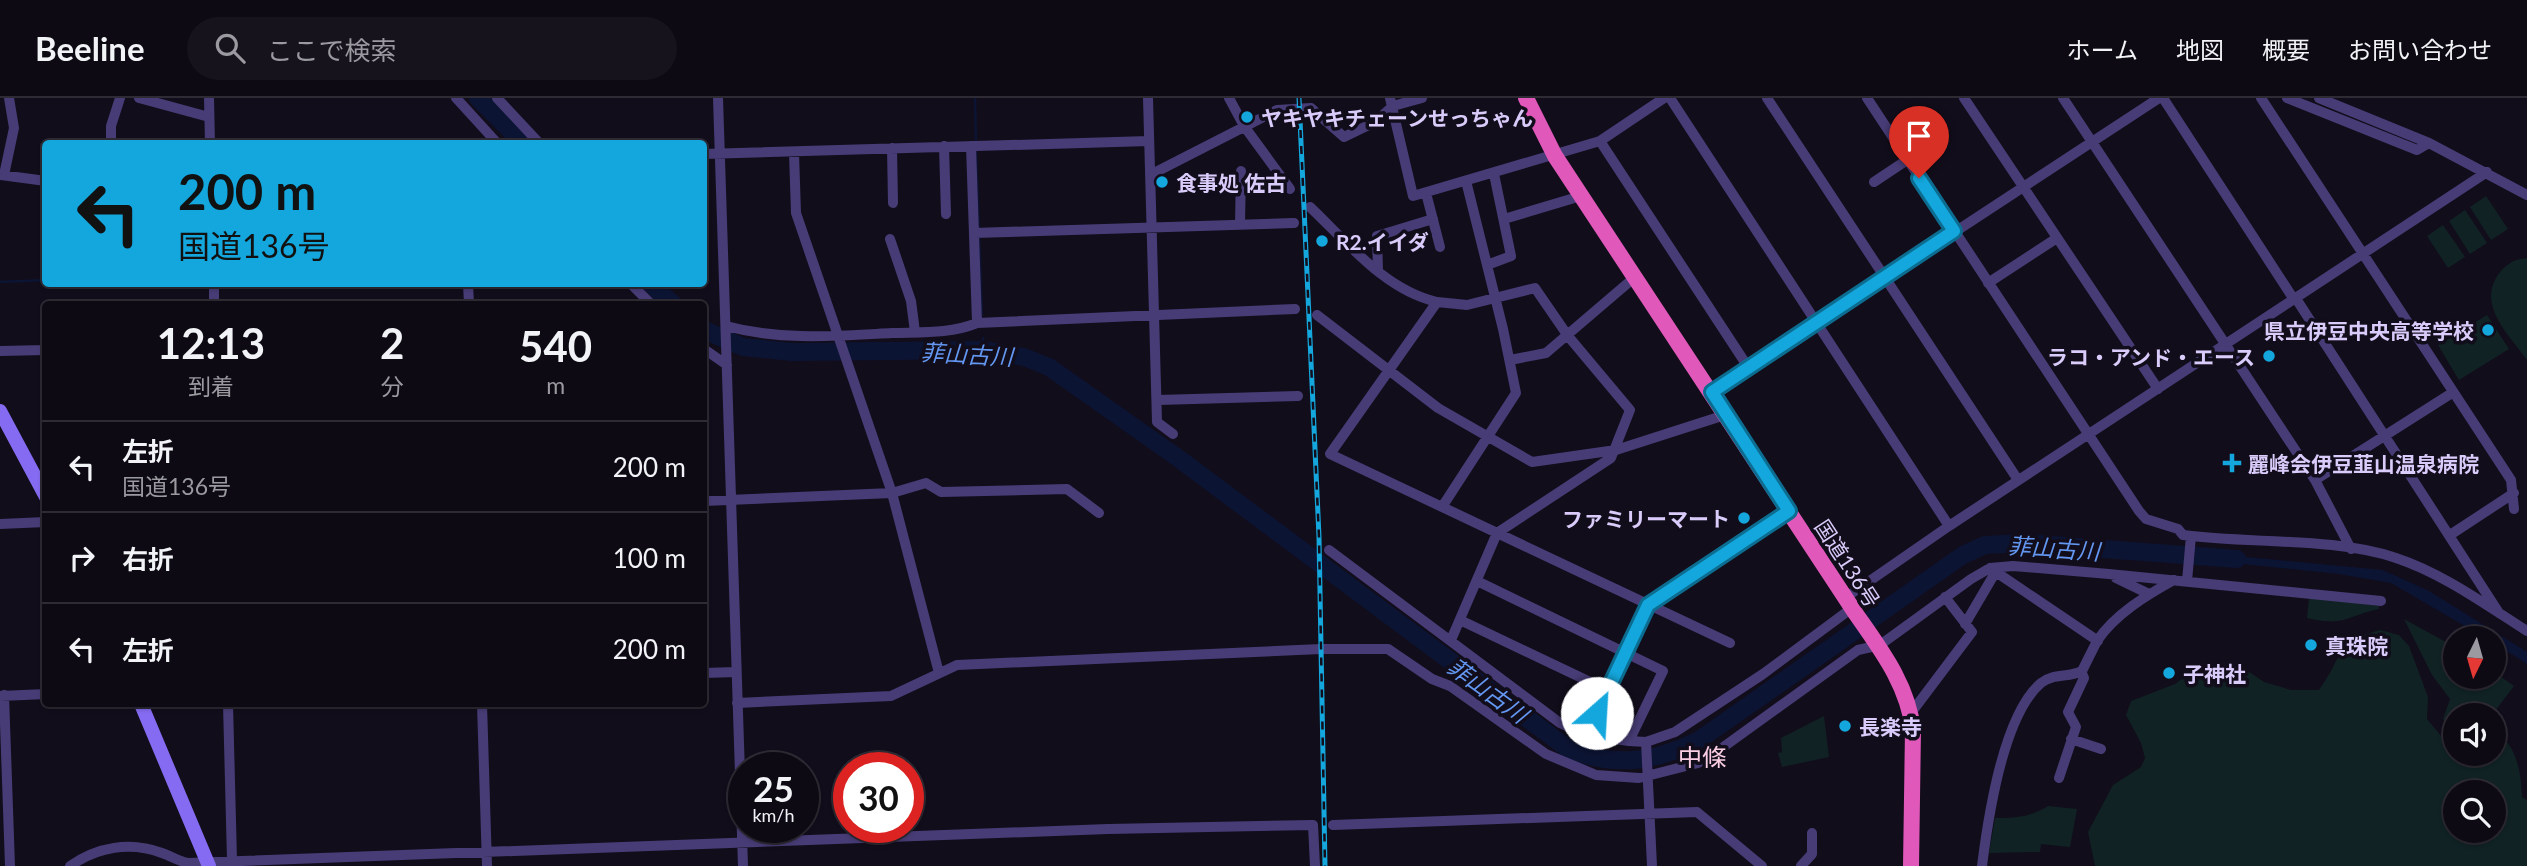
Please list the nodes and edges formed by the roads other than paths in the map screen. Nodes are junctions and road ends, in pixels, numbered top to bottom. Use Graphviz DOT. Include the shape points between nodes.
graph roads {
  1 [pos="9,98"];
  2 [pos="120,98"];
  3 [pos="139,98"];
  4 [pos="209,98"];
  5 [pos="456,98"];
  6 [pos="497,98"];
  7 [pos="718,98"];
  8 [pos="1148,98"];
  9 [pos="1229,98"];
  10 [pos="1422,98"];
  11 [pos="1526,98"];
  12 [pos="1667,98"];
  13 [pos="1767,98"];
  14 [pos="1867,98"];
  15 [pos="1965,98"];
  16 [pos="2063,98"];
  17 [pos="2161,98"];
  18 [pos="2261,98"];
  19 [pos="2287,98"];
  20 [pos="2319,98"];
  21 [pos="1391,102"];
  22 [pos="209,117"];
  23 [pos="1244,126"];
  24 [pos="111,140"];
  25 [pos="210,140"];
  26 [pos="494,140"];
  27 [pos="536,140"];
  28 [pos="1149,141"];
  29 [pos="1600,141"];
  30 [pos="2092,142"];
  31 [pos="2429,143"];
  32 [pos="944,146"];
  33 [pos="971,146"];
  34 [pos="892,148"];
  35 [pos="794,153"];
  36 [pos="707,154"];
  37 [pos="720,154"];
  38 [pos="1555,156"];
  39 [pos="1907,160"];
  40 [pos="1241,172"];
  41 [pos="2487,172"];
  42 [pos="1494,174"];
  43 [pos="2,175"];
  44 [pos="1150,175"];
  45 [pos="42,180"];
  46 [pos="1466,181"];
  47 [pos="1874,182"];
  48 [pos="2022,187"];
  49 [pos="1290,189"];
  50 [pos="1426,194"];
  51 [pos="2527,195"];
  52 [pos="1581,196"];
  53 [pos="893,203"];
  54 [pos="1310,207"];
  55 [pos="946,214"];
  56 [pos="1433,219"];
  57 [pos="1504,219"];
  58 [pos="1294,223"];
  59 [pos="1240,224"];
  60 [pos="1152,226"];
  61 [pos="1954,231"];
  62 [pos="974,233"];
  63 [pos="2057,238"];
  64 [pos="890,239"];
  65 [pos="1440,247"];
  66 [pos="2362,255"];
  67 [pos="1487,265"];
  68 [pos="1378,271"];
  69 [pos="1635,277"];
  70 [pos="1884,277"];
  71 [pos="1988,284"];
  72 [pos="634,287"];
  73 [pos="2294,297"];
  74 [pos="1495,299"];
  75 [pos="647,301"];
  76 [pos="1437,302"];
  77 [pos="1295,309"];
  78 [pos="1155,314"];
  79 [pos="1317,315"];
  80 [pos="1816,322"];
  81 [pos="977,323"];
  82 [pos="726,329"];
  83 [pos="915,332"];
  84 [pos="1568,336"];
  85 [pos="839,338"];
  86 [pos="2226,345"];
  87 [pos="42,350"];
  88 [pos="0,351"];
  89 [pos="707,351"];
  90 [pos="1510,360"];
  91 [pos="726,362"];
  92 [pos="1748,367"];
  93 [pos="1390,369"];
  94 [pos="2158,389"];
  95 [pos="1712,392"];
  96 [pos="2452,393"];
  97 [pos="1298,396"];
  98 [pos="1158,400"];
  99 [pos="0,411"];
  100 [pos="1726,415"];
  101 [pos="1173,434"];
  102 [pos="2088,435"];
  103 [pos="2384,435"];
  104 [pos="1488,436"];
  105 [pos="1616,450"];
  106 [pos="2018,480"];
  107 [pos="2315,480"];
  108 [pos="42,490"];
  109 [pos="892,493"];
  110 [pos="2514,493"];
  111 [pos="731,500"];
  112 [pos="707,501"];
  113 [pos="1442,507"];
  114 [pos="2514,509"];
  115 [pos="1789,511"];
  116 [pos="1099,513"];
  117 [pos="42,522"];
  118 [pos="0,524"];
  119 [pos="1949,526"];
  120 [pos="1497,533"];
  121 [pos="2449,535"];
  122 [pos="2191,536"];
  123 [pos="2351,549"];
  124 [pos="1329,550"];
  125 [pos="1992,571"];
  126 [pos="2109,574"];
  127 [pos="2187,578"];
  128 [pos="2174,580"];
  129 [pos="1477,581"];
  130 [pos="2149,594"];
  131 [pos="1945,597"];
  132 [pos="2381,601"];
  133 [pos="1648,605"];
  134 [pos="1851,607"];
  135 [pos="2499,613"];
  136 [pos="1460,620"];
  137 [pos="1965,624"];
  138 [pos="2527,631"];
  139 [pos="1451,640"];
  140 [pos="1876,641"];
  141 [pos="2098,641"];
  142 [pos="1730,643"];
  143 [pos="1625,653"];
  144 [pos="2081,671"];
  145 [pos="736,672"];
  146 [pos="707,673"];
  147 [pos="939,673"];
  148 [pos="1607,690"];
  149 [pos="42,694"];
  150 [pos="2,695"];
  151 [pos="737,703"];
  152 [pos="142,707"];
  153 [pos="228,707"];
  154 [pos="482,707"];
  155 [pos="1911,713"];
  156 [pos="1586,735"];
  157 [pos="2071,739"];
  158 [pos="1629,741"];
  159 [pos="1646,743"];
  160 [pos="2101,749"];
  161 [pos="739,752"];
  162 [pos="1650,775"];
  163 [pos="2059,778"];
  164 [pos="1651,814"];
  165 [pos="1333,825"];
  166 [pos="1812,833"];
  167 [pos="819,839"];
  168 [pos="728,841"];
  169 [pos="742,843"];
  170 [pos="486,850"];
  171 [pos="232,860"];
  172 [pos="208,864"];
  173 [pos="10,866"];
  174 [pos="70,866"];
  175 [pos="487,866"];
  176 [pos="743,866"];
  177 [pos="1315,866"];
  178 [pos="1652,866"];
  179 [pos="1762,866"];
  180 [pos="1801,866"];
  181 [pos="1911,866"];
  182 [pos="1982,866"];
  1 -- 43 [label="street" via="14,128"];
  2 -- 24 [label="street"];
  3 -- 22 [label="street"];
  4 -- 22 [label="street"];
  5 -- 26 [label="street"];
  6 -- 27 [label="street"];
  7 -- 37 [label="street"];
  8 -- 28 [label="street"];
  9 -- 23 [label="street"];
  10 -- 21 [label="street"];
  11 -- 38 [label="highway, 国道136号"];
  12 -- 29 [label="street"];
  12 -- 80 [label="street"];
  13 -- 70 [label="street"];
  14 -- 39 [label="street"];
  15 -- 48 [label="street"];
  16 -- 30 [label="street"];
  17 -- 30 [label="street"];
  17 -- 73 [label="street"];
  18 -- 66 [label="street"];
  19 -- 31 [label="street" via="2417,150"];
  20 -- 31 [label="street"];
  21 -- 23 [label="street" via="1375,122 1344,137 1311,108 1277,110"];
  21 -- 50 [label="street" via="1413,196"];
  22 -- 25 [label="street"];
  23 -- 44 [label="street"];
  23 -- 49 [label="street"];
  28 -- 33 [label="street"];
  28 -- 44 [label="street"];
  29 -- 38 [label="street"];
  29 -- 92 [label="street"];
  30 -- 48 [label="street"];
  30 -- 86 [label="street"];
  31 -- 41 [label="street"];
  32 -- 33 [label="street"];
  32 -- 34 [label="street"];
  32 -- 55 [label="street"];
  33 -- 62 [label="street"];
  34 -- 35 [label="street"];
  34 -- 53 [label="street"];
  35 -- 37 [label="street"];
  35 -- 85 [label="street" via="796,213"];
  36 -- 37 [label="street"];
  37 -- 82 [label="street"];
  38 -- 42 [label="street"];
  38 -- 52 [label="highway, 国道136号"];
  39 -- 47 [label="street"];
  39 -- 61 [label="street"];
  40 -- 59 [label="street"];
  41 -- 51 [label="street"];
  41 -- 66 [label="street"];
  42 -- 46 [label="street"];
  42 -- 57 [label="street"];
  43 -- 45 [label="street"];
  44 -- 60 [label="street"];
  46 -- 50 [label="street"];
  46 -- 67 [label="street"];
  48 -- 61 [label="street"];
  48 -- 63 [label="street"];
  50 -- 56 [label="street"];
  52 -- 57 [label="street"];
  52 -- 69 [label="highway, 国道136号"];
  54 -- 68 [label="street"];
  56 -- 65 [label="street"];
  56 -- 68 [label="street" via="1379,234"];
  57 -- 67 [label="street" via="1511,257"];
  58 -- 59 [label="street"];
  59 -- 60 [label="street"];
  60 -- 62 [label="street"];
  60 -- 78 [label="street"];
  61 -- 70 [label="street"];
  61 -- 71 [label="street"];
  62 -- 81 [label="street"];
  63 -- 71 [label="street"];
  63 -- 94 [label="street"];
  64 -- 83 [label="street" via="911,301"];
  66 -- 73 [label="street"];
  66 -- 96 [label="street"];
  67 -- 74 [label="street"];
  68 -- 76 [label="street" via="1411,293"];
  69 -- 84 [label="street"];
  69 -- 95 [label="highway, 国道136号"];
  70 -- 80 [label="street"];
  70 -- 106 [label="street"];
  71 -- 102 [label="street"];
  72 -- 75 [label="street"];
  73 -- 86 [label="street"];
  73 -- 103 [label="street"];
  74 -- 76 [label="street" via="1461,306"];
  74 -- 84 [label="street" via="1535,288"];
  74 -- 90 [label="street"];
  76 -- 93 [label="street"];
  77 -- 78 [label="street"];
  78 -- 81 [label="street"];
  78 -- 98 [label="street"];
  79 -- 93 [label="street"];
  80 -- 92 [label="street"];
  80 -- 119 [label="street"];
  81 -- 83 [label="street" via="956,331"];
  82 -- 85 [label="street"];
  82 -- 91 [label="street"];
  83 -- 85 [label="street"];
  84 -- 90 [label="street" via="1542,355"];
  84 -- 105 [label="street" via="1631,407"];
  85 -- 109 [label="street"];
  86 -- 94 [label="street"];
  86 -- 107 [label="street"];
  87 -- 88 [label="street"];
  89 -- 91 [label="street"];
  90 -- 104 [label="street" via="1516,393"];
  91 -- 111 [label="street"];
  92 -- 95 [label="street"];
  93 -- 104 [label="street" via="1438,408"];
  93 -- 113 [label="street" via="1330,454"];
  94 -- 102 [label="street"];
  95 -- 100 [label="highway, 国道136号"];
  96 -- 103 [label="street"];
  96 -- 110 [label="street" via="2511,480"];
  97 -- 98 [label="street"];
  98 -- 101 [label="street" via="1157,422"];
  99 -- 108 [label="main road"];
  100 -- 105 [label="street"];
  100 -- 115 [label="highway, 国道136号"];
  102 -- 106 [label="street"];
  102 -- 122 [label="street" via="2146,519"];
  103 -- 107 [label="street"];
  103 -- 121 [label="street"];
  104 -- 105 [label="street" via="1532,462"];
  104 -- 113 [label="street"];
  105 -- 120 [label="street" via="1611,458"];
  106 -- 119 [label="street"];
  107 -- 123 [label="street"];
  109 -- 111 [label="street"];
  109 -- 116 [label="street" via="926,484 941,492 1067,489"];
  109 -- 147 [label="street"];
  110 -- 114 [label="street"];
  110 -- 121 [label="street"];
  111 -- 112 [label="street"];
  111 -- 145 [label="street"];
  113 -- 120 [label="street"];
  115 -- 133 [label="street"];
  115 -- 134 [label="highway, 国道136号"];
  117 -- 118 [label="street"];
  119 -- 134 [label="street"];
  120 -- 129 [label="street"];
  120 -- 133 [label="street"];
  121 -- 135 [label="street"];
  122 -- 123 [label="street"];
  122 -- 127 [label="street"];
  123 -- 135 [label="street" via="2407,562"];
  124 -- 139 [label="street"];
  125 -- 126 [label="street" via="2013,566"];
  125 -- 131 [label="street"];
  125 -- 137 [label="street"];
  125 -- 141 [label="street"];
  126 -- 128 [label="street"];
  126 -- 130 [label="street"];
  127 -- 128 [label="street"];
  127 -- 132 [label="street"];
  128 -- 130 [label="street"];
  129 -- 136 [label="street"];
  129 -- 143 [label="street"];
  130 -- 141 [label="street"];
  131 -- 137 [label="street"];
  131 -- 140 [label="street"];
  133 -- 142 [label="street"];
  133 -- 143 [label="street"];
  134 -- 140 [label="highway, 国道136号"];
  134 -- 159 [label="street" via="1690,724"];
  135 -- 138 [label="street"];
  136 -- 139 [label="street"];
  136 -- 148 [label="street"];
  137 -- 155 [label="street" via="1972,632"];
  139 -- 156 [label="street" via="1560,723"];
  140 -- 155 [label="highway, 国道136号"];
  140 -- 162 [label="street" via="1698,763"];
  141 -- 144 [label="street"];
  143 -- 148 [label="street"];
  143 -- 158 [label="street" via="1663,671"];
  144 -- 157 [label="street" via="2084,678 2068,712 2076,724"];
  144 -- 182 [label="street" via="2044,680 2022,711 2000,765"];
  145 -- 146 [label="street"];
  145 -- 151 [label="street"];
  147 -- 151 [label="street" via="891,696"];
  147 -- 162 [label="street" via="957,665 1388,649 1450,686 1546,754 1596,775"];
  148 -- 156 [label="street"];
  149 -- 150 [label="street"];
  150 -- 173 [label="street"];
  151 -- 161 [label="street"];
  152 -- 172 [label="main road"];
  153 -- 171 [label="street"];
  154 -- 170 [label="street"];
  155 -- 181 [label="highway, 国道136号"];
  156 -- 158 [label="street"];
  157 -- 160 [label="street"];
  157 -- 163 [label="street"];
  158 -- 159 [label="street"];
  159 -- 162 [label="street"];
  162 -- 164 [label="street"];
  164 -- 165 [label="street"];
  164 -- 178 [label="street"];
  164 -- 179 [label="street" via="1697,812"];
  166 -- 180 [label="street" via="1812,853"];
  167 -- 177 [label="street" via="1313,825"];
  168 -- 170 [label="street"];
  169 -- 176 [label="street"];
  170 -- 171 [label="street"];
  170 -- 175 [label="street"];
  171 -- 172 [label="street"];
  172 -- 174 [label="street" via="119,846"];
}
